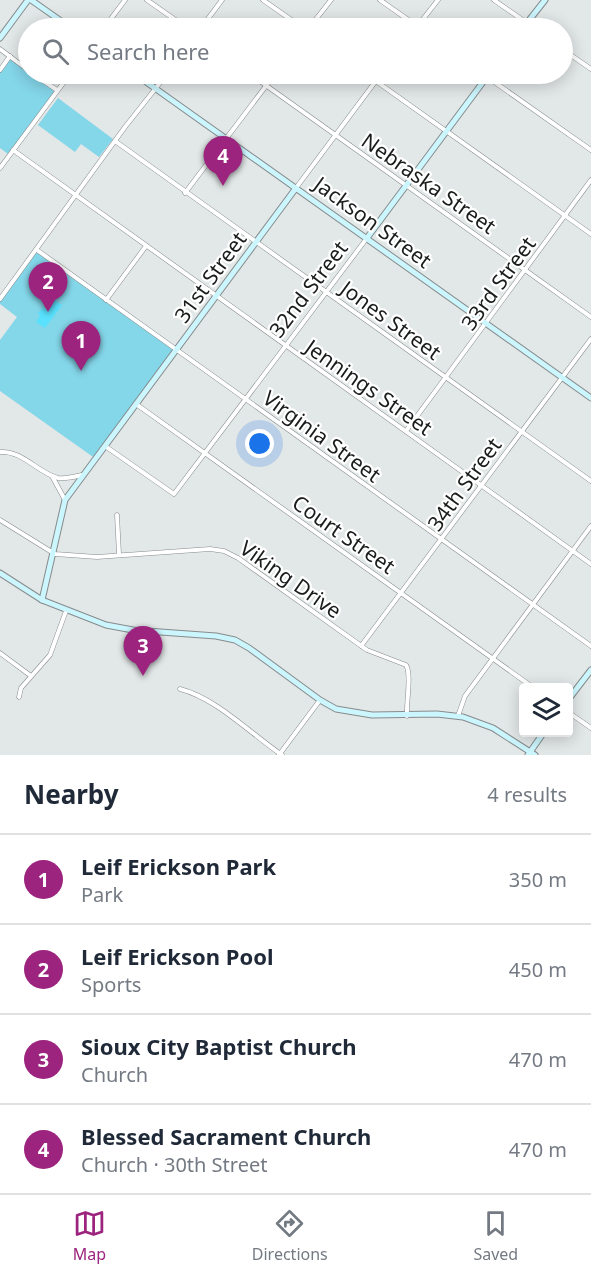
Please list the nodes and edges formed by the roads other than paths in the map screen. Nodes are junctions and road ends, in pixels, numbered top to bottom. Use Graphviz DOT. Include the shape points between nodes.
graph roads {
  1 [pos="29,0"];
  2 [pos="125,0"];
  3 [pos="147,0"];
  4 [pos="222,0"];
  5 [pos="263,0"];
  6 [pos="331,0"];
  7 [pos="380,0"];
  8 [pos="438,0"];
  9 [pos="494,0"];
  10 [pos="545,0"];
  11 [pos="56,18"];
  12 [pos="112,18"];
  13 [pos="173,18"];
  14 [pos="208,18"];
  15 [pos="289,18"];
  16 [pos="317,18"];
  17 [pos="404,18"];
  18 [pos="425,18"];
  19 [pos="515,18"];
  20 [pos="531,18"];
  21 [pos="0,38"];
  22 [pos="0,49"];
  23 [pos="10,56"];
  24 [pos="573,57"];
  25 [pos="18,62"];
  26 [pos="591,69"];
  27 [pos="0,70"];
  28 [pos="48,84"];
  29 [pos="62,84"];
  30 [pos="150,84"];
  31 [pos="159,84"];
  32 [pos="263,84"];
  33 [pos="374,84"];
  34 [pos="380,84"];
  35 [pos="479,84"];
  36 [pos="500,84"];
  37 [pos="266,86"];
  38 [pos="156,88"];
  39 [pos="57,90"];
  40 [pos="448,131"];
  41 [pos="336,135"];
  42 [pos="226,138"];
  43 [pos="115,141"];
  44 [pos="13,150"];
  45 [pos="591,150"];
  46 [pos="0,168"];
  47 [pos="591,180"];
  48 [pos="406,184"];
  49 [pos="296,188"];
  50 [pos="185,193"];
  51 [pos="76,196"];
  52 [pos="565,216"];
  53 [pos="591,234"];
  54 [pos="367,238"];
  55 [pos="255,242"];
  56 [pos="146,246"];
  57 [pos="37,250"];
  58 [pos="526,270"];
  59 [pos="326,292"];
  60 [pos="216,295"];
  61 [pos="0,299"];
  62 [pos="106,300"];
  63 [pos="591,317"];
  64 [pos="486,324"];
  65 [pos="591,339"];
  66 [pos="286,346"];
  67 [pos="177,351"];
  68 [pos="446,378"];
  69 [pos="562,378"];
  70 [pos="591,398"];
  71 [pos="246,399"];
  72 [pos="136,404"];
  73 [pos="406,431"];
  74 [pos="521,431"];
  75 [pos="105,446"];
  76 [pos="0,452"];
  77 [pos="206,453"];
  78 [pos="51,475"];
  79 [pos="83,475"];
  80 [pos="591,481"];
  81 [pos="482,486"];
  82 [pos="65,500"];
  83 [pos="117,515"];
  84 [pos="0,519"];
  85 [pos="591,526"];
  86 [pos="441,540"];
  87 [pos="573,551"];
  88 [pos="52,553"];
  89 [pos="119,554"];
  90 [pos="591,564"];
  91 [pos="0,573"];
  92 [pos="401,593"];
  93 [pos="42,600"];
  94 [pos="532,604"];
  95 [pos="66,611"];
  96 [pos="361,646"];
  97 [pos="591,646"];
  98 [pos="0,653"];
  99 [pos="492,658"];
  100 [pos="591,670"];
  101 [pos="31,676"];
  102 [pos="528,683"];
  103 [pos="180,689"];
  104 [pos="573,693"];
  105 [pos="19,697"];
  106 [pos="320,700"];
  107 [pos="573,715"];
  108 [pos="407,716"];
  109 [pos="458,716"];
  110 [pos="591,728"];
  111 [pos="541,737"];
  112 [pos="280,754"];
  113 [pos="531,754"];
  1 -- 11 [label="street"];
  1 -- 21 [label="street"];
  2 -- 12 [label="street"];
  3 -- 13 [label="street"];
  4 -- 14 [label="street"];
  5 -- 15 [label="street"];
  6 -- 16 [label="street"];
  7 -- 17 [label="street"];
  8 -- 18 [label="street"];
  9 -- 19 [label="street"];
  10 -- 20 [label="street"];
  22 -- 23 [label="street"];
  23 -- 25 [label="street"];
  23 -- 27 [label="street"];
  24 -- 26 [label="street"];
  28 -- 39 [label="street"];
  29 -- 39 [label="street"];
  30 -- 38 [label="street, Jackson Street"];
  31 -- 38 [label="street"];
  32 -- 37 [label="street, Nebraska Street"];
  33 -- 41 [label="street, 31st Street"];
  34 -- 40 [label="street"];
  35 -- 40 [label="street, 32nd Street"];
  36 -- 45 [label="street"];
  37 -- 41 [label="street, Nebraska Street"];
  37 -- 42 [label="street"];
  38 -- 42 [label="street, Jackson Street"];
  38 -- 43 [label="street"];
  39 -- 44 [label="street"];
  40 -- 48 [label="street, 32nd Street"];
  40 -- 52 [label="street"];
  41 -- 48 [label="street, Nebraska Street"];
  41 -- 49 [label="street, 31st Street"];
  42 -- 49 [label="street, Jackson Street"];
  42 -- 50 [label="street"];
  43 -- 50 [label="street, Jones Street"];
  43 -- 51 [label="street"];
  44 -- 46 [label="street"];
  44 -- 51 [label="street, Jennings Street"];
  47 -- 52 [label="street, 33rd Street"];
  48 -- 54 [label="street, 32nd Street"];
  48 -- 58 [label="street, Nebraska Street"];
  49 -- 54 [label="street, Jackson Street"];
  49 -- 55 [label="street, 31st Street"];
  50 -- 55 [label="street, Jones Street"];
  51 -- 56 [label="street, Jennings Street"];
  51 -- 57 [label="street"];
  52 -- 53 [label="street"];
  52 -- 58 [label="street, 33rd Street"];
  54 -- 59 [label="street, 32nd Street"];
  54 -- 64 [label="street, Jackson Street"];
  55 -- 59 [label="street, Jones Street"];
  55 -- 60 [label="street, 31st Street"];
  56 -- 60 [label="street, Jennings Street"];
  56 -- 62 [label="street"];
  57 -- 61 [label="street"];
  57 -- 62 [label="street, Virginia Street"];
  58 -- 63 [label="street, Nebraska Street"];
  58 -- 64 [label="street, 33rd Street"];
  59 -- 66 [label="street, 32nd Street"];
  59 -- 68 [label="street, Jones Street"];
  60 -- 66 [label="street, Jennings Street"];
  60 -- 67 [label="street, 31st Street"];
  62 -- 67 [label="street, Virginia Street"];
  64 -- 68 [label="street, 33rd Street"];
  64 -- 69 [label="street, Jackson Street"];
  65 -- 69 [label="street, 34th Street"];
  66 -- 71 [label="street, 32nd Street"];
  66 -- 73 [label="street, Jennings Street"];
  67 -- 71 [label="street, Virginia Street"];
  67 -- 72 [label="street, 31st Street"];
  68 -- 73 [label="street, 33rd Street"];
  68 -- 74 [label="street, Jones Street"];
  69 -- 70 [label="street, Jackson Street"];
  69 -- 74 [label="street, 34th Street"];
  71 -- 77 [label="street, 32nd Street"];
  71 -- 86 [label="street, Virginia Street"];
  72 -- 75 [label="street, 31st Street"];
  72 -- 77 [label="street, Court Street"];
  73 -- 81 [label="street, Jennings Street"];
  74 -- 80 [label="street, Jones Street"];
  74 -- 81 [label="street, 34th Street"];
  75 -- 77 [label="street, 32nd Street" via="174,494"];
  75 -- 79 [label="street, 31st Street"];
  76 -- 78 [label="street" via="25,459"];
  77 -- 92 [label="street, Court Street"];
  78 -- 79 [label="street"];
  78 -- 82 [label="street"];
  79 -- 82 [label="street, 31st Street"];
  81 -- 86 [label="street, 34th Street"];
  81 -- 87 [label="street, Jennings Street"];
  82 -- 88 [label="street"];
  83 -- 89 [label="street"];
  84 -- 88 [label="street, Viking Drive"];
  85 -- 87 [label="street"];
  86 -- 92 [label="street, 34th Street"];
  86 -- 94 [label="street, Virginia Street"];
  87 -- 90 [label="street, Jennings Street"];
  87 -- 94 [label="street"];
  88 -- 89 [label="street, Viking Drive"];
  88 -- 93 [label="street"];
  89 -- 96 [label="street, Viking Drive" via="224,551"];
  91 -- 93 [label="street"];
  92 -- 96 [label="street, 34th Street"];
  92 -- 99 [label="street, Court Street"];
  93 -- 95 [label="street"];
  94 -- 97 [label="street, Virginia Street"];
  94 -- 99 [label="street"];
  95 -- 101 [label="street" via="50,655"];
  95 -- 106 [label="street" via="128,629 227,637 249,648"];
  96 -- 108 [label="street, Viking Drive" via="406,665 410,676"];
  98 -- 101 [label="street"];
  99 -- 102 [label="street, Court Street"];
  99 -- 109 [label="street" via="465,696"];
  100 -- 104 [label="street"];
  101 -- 105 [label="street"];
  103 -- 112 [label="street" via="214,706"];
  106 -- 108 [label="street" via="336,709"];
  106 -- 112 [label="street"];
  107 -- 110 [label="street"];
  108 -- 109 [label="street"];
  109 -- 113 [label="street" via="493,728"];
  111 -- 113 [label="street"];
}
